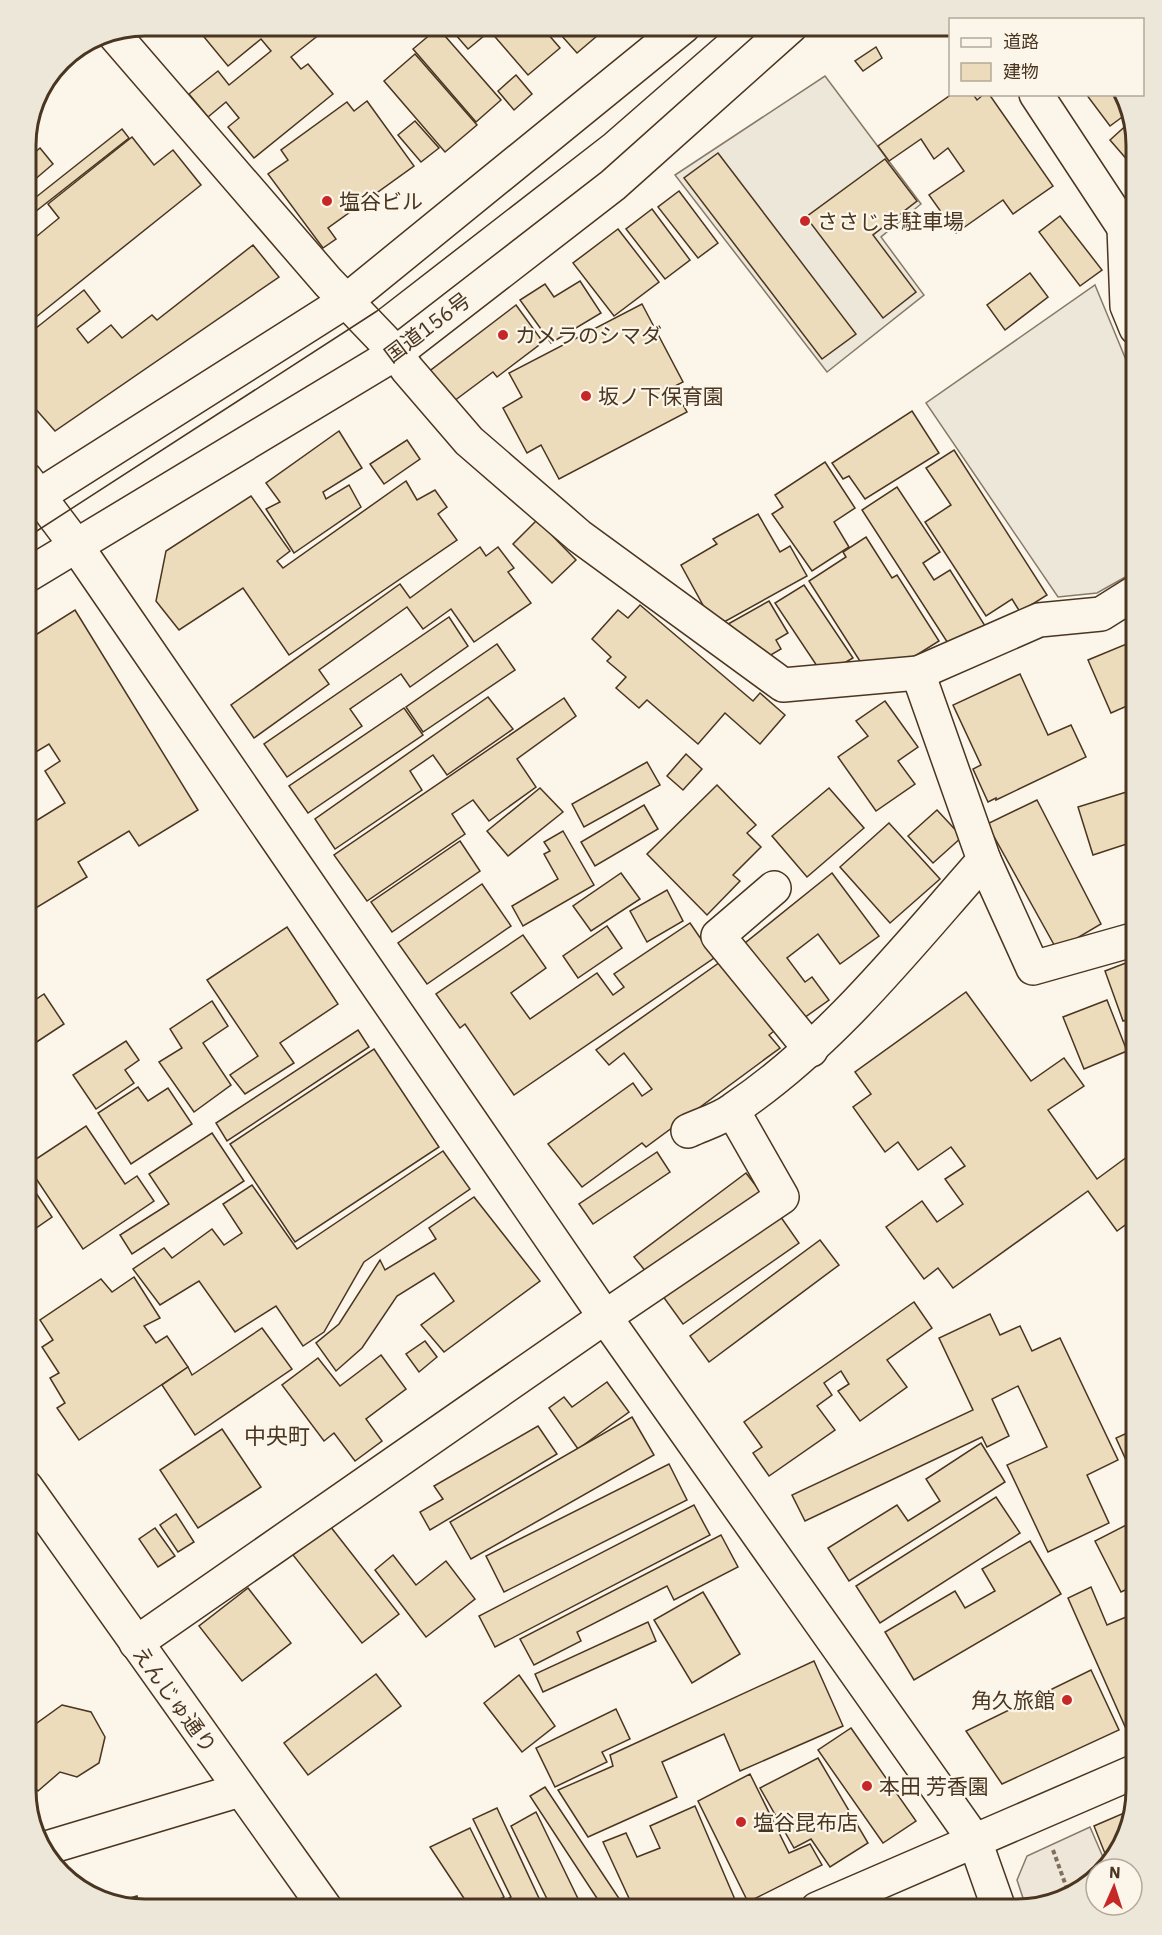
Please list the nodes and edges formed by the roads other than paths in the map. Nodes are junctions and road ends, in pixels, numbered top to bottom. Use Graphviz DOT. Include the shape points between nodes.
graph roads {
  1 [pos="672,36"];
  2 [pos="780,36"];
  3 [pos="119,40"];
  4 [pos="1037,96"];
  5 [pos="1126,231"];
  6 [pos="346,301"];
  7 [pos="396,353"];
  8 [pos="36,489"];
  9 [pos="36,500"];
  10 [pos="75,544"];
  11 [pos="36,569"];
  12 [pos="1126,599"];
  13 [pos="918,673"];
  14 [pos="984,860"];
  15 [pos="774,888"];
  16 [pos="1126,942"];
  17 [pos="811,1050"];
  18 [pos="733,1111"];
  19 [pos="688,1131"];
  20 [pos="605,1317"];
  21 [pos="36,1501"];
  22 [pos="136,1643"];
  23 [pos="1126,1776"];
  24 [pos="240,1790"];
  25 [pos="975,1841"];
  26 [pos="52,1846"];
  27 [pos="319,1899"];
  28 [pos="842,1899"];
  29 [pos="995,1899"];
  1 -- 6 [label="main road"];
  2 -- 7 [label="main road, 国道156号" via="613,185"];
  3 -- 6 [label="main road"];
  4 -- 5 [label="main road"];
  6 -- 7 [label="main road"];
  6 -- 8 [label="main road"];
  7 -- 10 [label="main road, 国道156号"];
  7 -- 13 [label="main road" via="469,441 562,522 783,685"];
  9 -- 10 [label="main road"];
  10 -- 11 [label="main road, 国道156号"];
  10 -- 20 [label="main road"];
  12 -- 13 [label="main road" via="1101,614 1039,620"];
  13 -- 14 [label="main road"];
  14 -- 16 [label="main road" via="1033,968"];
  14 -- 17 [label="main road"];
  15 -- 17 [label="main road" via="718,936"];
  17 -- 18 [label="main road"];
  18 -- 19 [label="main road"];
  18 -- 20 [label="main road" via="782,1197"];
  20 -- 22 [label="main road"];
  20 -- 25 [label="main road"];
  21 -- 22 [label="main road, えんじゅ通り"];
  22 -- 24 [label="main road, えんじゅ通り"];
  23 -- 25 [label="main road"];
  24 -- 26 [label="main road"];
  24 -- 27 [label="main road, えんじゅ通り"];
  25 -- 28 [label="main road"];
  25 -- 29 [label="main road"];
}
